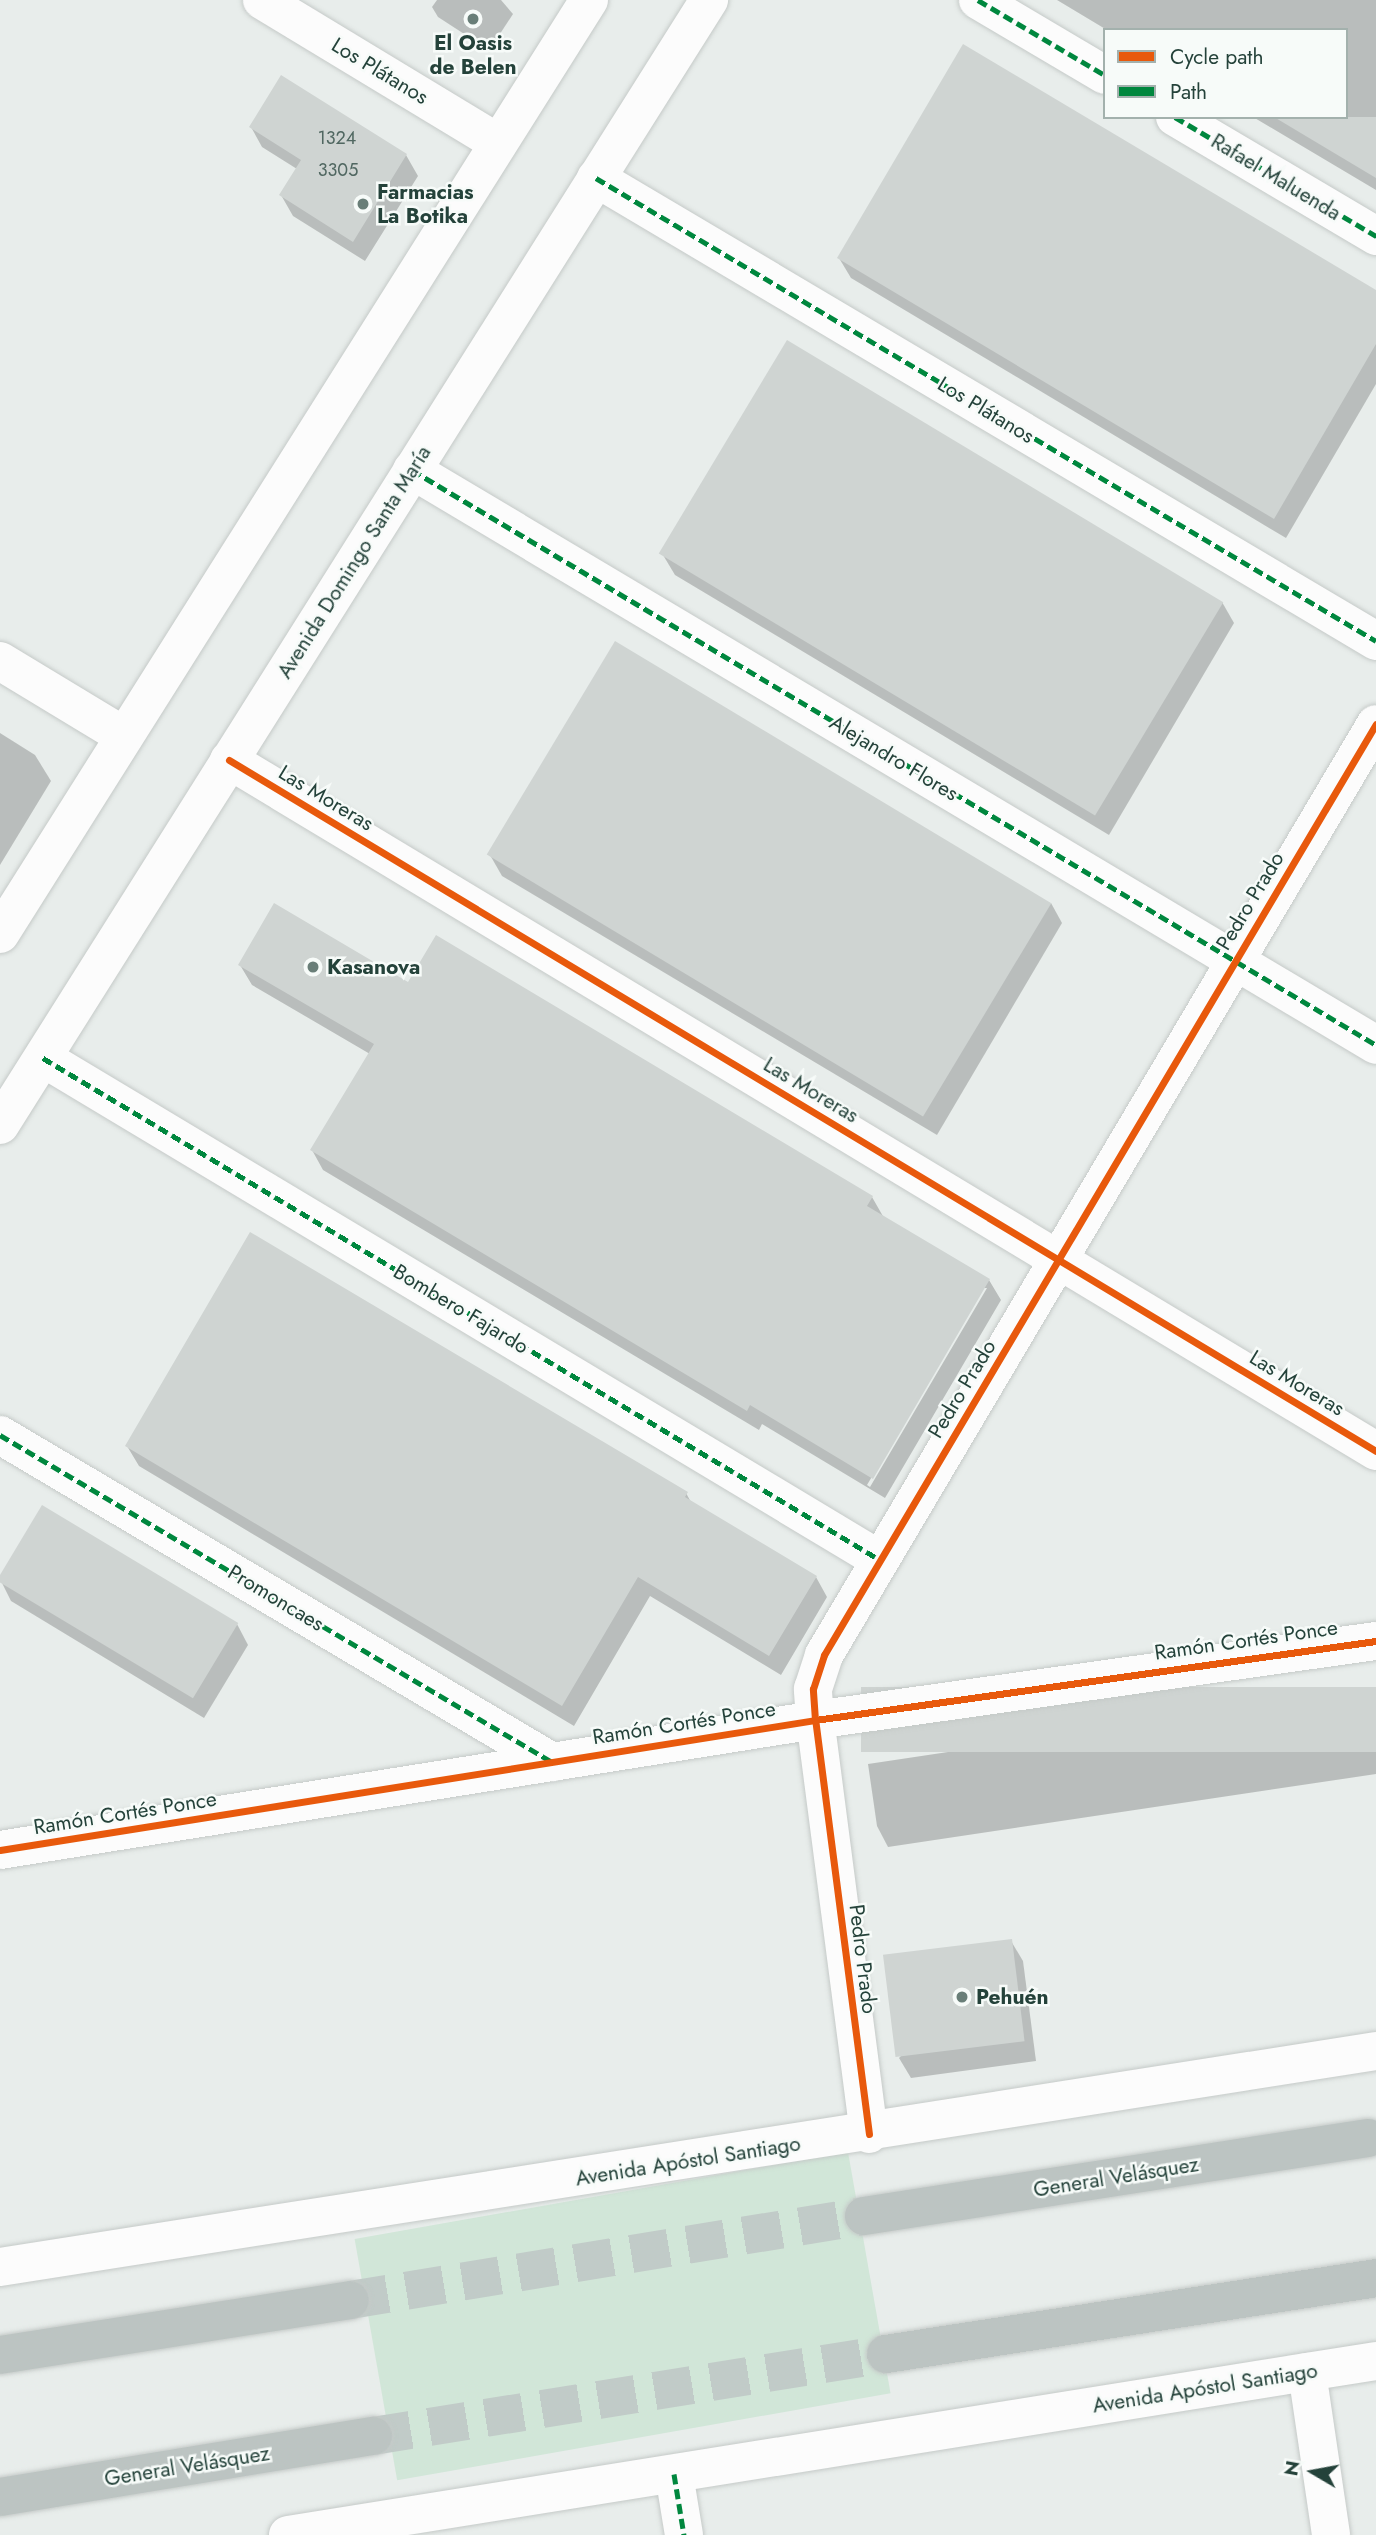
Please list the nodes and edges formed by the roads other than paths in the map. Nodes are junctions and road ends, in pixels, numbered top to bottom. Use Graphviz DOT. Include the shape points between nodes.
graph roads {
  1 [pos="262,0"];
  2 [pos="589,0"];
  3 [pos="709,0"];
  4 [pos="978,0"];
  5 [pos="1103,74"];
  6 [pos="1178,119"];
  7 [pos="498,143"];
  8 [pos="596,178"];
  9 [pos="1376,236"];
  10 [pos="412,470"];
  11 [pos="1376,641"];
  12 [pos="0,661"];
  13 [pos="1376,724"];
  14 [pos="124,736"];
  15 [pos="229,760"];
  16 [pos="0,934"];
  17 [pos="1235,961"];
  18 [pos="1376,1045"];
  19 [pos="43,1058"];
  20 [pos="0,1125"];
  21 [pos="1059,1260"];
  22 [pos="0,1435"];
  23 [pos="1376,1451"];
  24 [pos="880,1560"];
  25 [pos="1376,1641"];
  26 [pos="815,1720"];
  27 [pos="552,1762"];
  28 [pos="0,1850"];
  29 [pos="1376,2051"];
  30 [pos="869,2134"];
  31 [pos="1368,2138"];
  32 [pos="864,2216"];
  33 [pos="0,2267"];
  34 [pos="1376,2278"];
  35 [pos="349,2300"];
  36 [pos="886,2354"];
  37 [pos="0,2355"];
  38 [pos="1376,2361"];
  39 [pos="1307,2372"];
  40 [pos="373,2436"];
  41 [pos="674,2474"];
  42 [pos="0,2497"];
  43 [pos="288,2535"];
  44 [pos="684,2535"];
  45 [pos="1331,2535"];
  1 -- 7 [label="street, Los Plátanos"];
  2 -- 7 [label="street"];
  3 -- 8 [label="street, Avenida Domingo Santa María"];
  4 -- 5 [label="street"];
  6 -- 9 [label="street, Rafael Maluenda"];
  7 -- 14 [label="street"];
  8 -- 10 [label="street, Avenida Domingo Santa María"];
  8 -- 11 [label="street, Los Plátanos"];
  10 -- 15 [label="street, Avenida Domingo Santa María"];
  10 -- 17 [label="street, Alejandro Flores"];
  12 -- 14 [label="street"];
  13 -- 17 [label="street, Pedro Prado"];
  14 -- 16 [label="street"];
  15 -- 19 [label="street, Avenida Domingo Santa María"];
  15 -- 21 [label="street, Las Moreras"];
  17 -- 18 [label="street, Alejandro Flores"];
  17 -- 21 [label="street, Pedro Prado"];
  19 -- 20 [label="street, Avenida Domingo Santa María"];
  19 -- 24 [label="street, Bombero Fajardo"];
  21 -- 23 [label="street, Las Moreras"];
  21 -- 24 [label="street, Pedro Prado"];
  22 -- 27 [label="street, Promoncaes"];
  24 -- 26 [label="street, Pedro Prado" via="824,1656 813,1689"];
  25 -- 26 [label="street, Ramón Cortés Ponce"];
  26 -- 27 [label="street, Ramón Cortés Ponce"];
  26 -- 30 [label="street, Pedro Prado"];
  27 -- 28 [label="street, Ramón Cortés Ponce"];
  29 -- 30 [label="street, Avenida Apóstol Santiago"];
  30 -- 33 [label="street, Avenida Apóstol Santiago"];
  31 -- 32 [label="highway, General Velásquez"];
  34 -- 36 [label="highway"];
  35 -- 37 [label="highway"];
  38 -- 39 [label="street, Avenida Apóstol Santiago"];
  39 -- 41 [label="street, Avenida Apóstol Santiago"];
  39 -- 45 [label="street"];
  40 -- 42 [label="highway, General Velásquez"];
  41 -- 43 [label="street, Avenida Apóstol Santiago"];
  41 -- 44 [label="street"];
}
